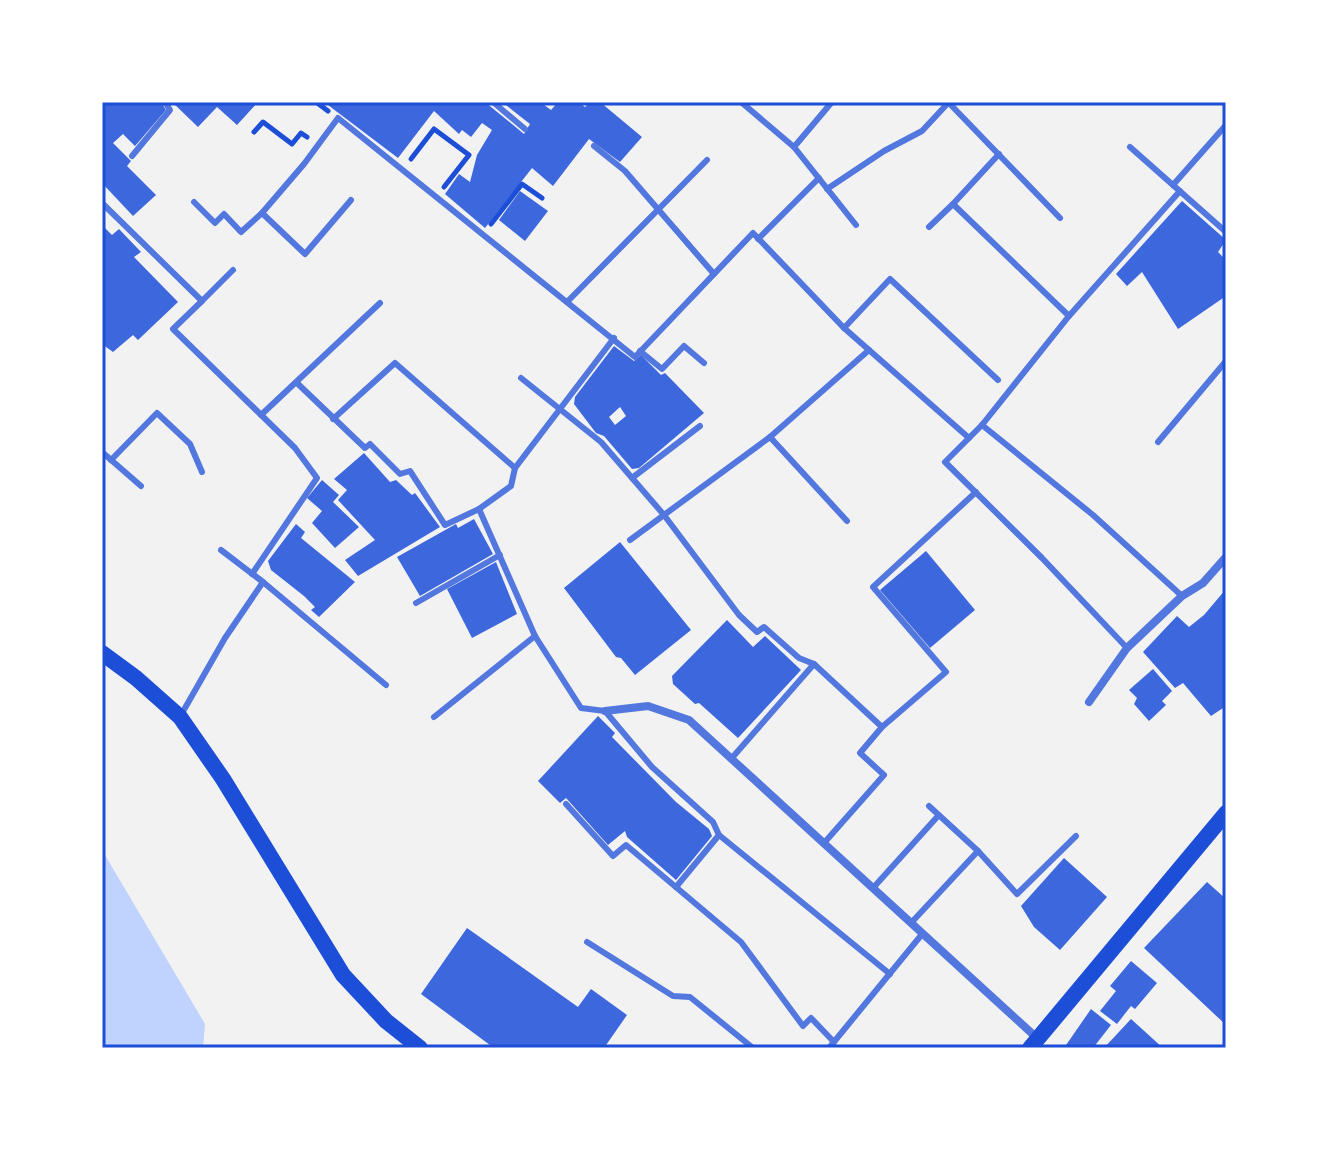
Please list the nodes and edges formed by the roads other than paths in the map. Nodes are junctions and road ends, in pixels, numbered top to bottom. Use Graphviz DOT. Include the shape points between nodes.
graph roads {
  1 [pos="165,102"];
  2 [pos="493,102"];
  3 [pos="741,102"];
  4 [pos="832,102"];
  5 [pos="949,102"];
  6 [pos="1226,125"];
  7 [pos="525,129"];
  8 [pos="594,146"];
  9 [pos="794,147"];
  10 [pos="1130,147"];
  11 [pos="999,154"];
  12 [pos="132,156"];
  13 [pos="707,160"];
  14 [pos="819,178"];
  15 [pos="1173,185"];
  16 [pos="827,189"];
  17 [pos="1180,191"];
  18 [pos="351,200"];
  19 [pos="194,202"];
  20 [pos="102,203"];
  21 [pos="953,204"];
  22 [pos="658,209"];
  23 [pos="262,213"];
  24 [pos="1060,218"];
  25 [pos="856,225"];
  26 [pos="929,227"];
  27 [pos="1226,232"];
  28 [pos="758,239"];
  29 [pos="233,270"];
  30 [pos="714,274"];
  31 [pos="202,301"];
  32 [pos="568,301"];
  33 [pos="380,303"];
  34 [pos="1069,316"];
  35 [pos="844,328"];
  36 [pos="614,338"];
  37 [pos="869,350"];
  38 [pos="640,351"];
  39 [pos="1226,361"];
  40 [pos="704,363"];
  41 [pos="521,378"];
  42 [pos="998,380"];
  43 [pos="297,383"];
  44 [pos="562,409"];
  45 [pos="261,415"];
  46 [pos="333,419"];
  47 [pos="982,425"];
  48 [pos="700,426"];
  49 [pos="770,437"];
  50 [pos="969,438"];
  51 [pos="1158,442"];
  52 [pos="102,452"];
  53 [pos="111,460"];
  54 [pos="515,468"];
  55 [pos="202,472"];
  56 [pos="632,478"];
  57 [pos="141,486"];
  58 [pos="976,492"];
  59 [pos="479,509"];
  60 [pos="664,515"];
  61 [pos="847,521"];
  62 [pos="630,540"];
  63 [pos="221,550"];
  64 [pos="500,555"];
  65 [pos="1226,557"];
  66 [pos="252,574"];
  67 [pos="263,582"];
  68 [pos="1182,596"];
  69 [pos="416,603"];
  70 [pos="535,636"];
  71 [pos="1127,648"];
  72 [pos="102,653"];
  73 [pos="814,664"];
  74 [pos="386,685"];
  75 [pos="1089,702"];
  76 [pos="605,711"];
  77 [pos="180,717"];
  78 [pos="434,717"];
  79 [pos="882,727"];
  80 [pos="731,759"];
  81 [pos="566,804"];
  82 [pos="929,806"];
  83 [pos="1226,813"];
  84 [pos="938,816"];
  85 [pos="719,835"];
  86 [pos="1076,836"];
  87 [pos="824,843"];
  88 [pos="978,851"];
  89 [pos="676,887"];
  90 [pos="873,888"];
  91 [pos="911,923"];
  92 [pos="923,933"];
  93 [pos="587,942"];
  94 [pos="890,974"];
  95 [pos="1034,1043"];
  96 [pos="832,1045"];
  97 [pos="420,1048"];
  98 [pos="753,1048"];
  1 -- 12 [label="lane" via="170,110"];
  2 -- 7 [label="lane"];
  3 -- 9 [label="lane"];
  4 -- 9 [label="lane"];
  5 -- 11 [label="lane"];
  5 -- 16 [label="lane" via="922,131"];
  6 -- 15 [label="lane"];
  8 -- 22 [label="lane"];
  9 -- 14 [label="lane"];
  10 -- 15 [label="lane"];
  11 -- 21 [label="lane"];
  11 -- 24 [label="lane"];
  13 -- 22 [label="lane"];
  14 -- 16 [label="lane"];
  14 -- 28 [label="lane"];
  15 -- 17 [label="lane"];
  16 -- 25 [label="lane"];
  17 -- 27 [label="lane"];
  17 -- 34 [label="lane"];
  18 -- 23 [label="lane" via="305,254"];
  19 -- 23 [label="lane" via="215,223 224,214 241,232"];
  20 -- 31 [label="lane"];
  21 -- 26 [label="lane"];
  21 -- 34 [label="lane"];
  22 -- 30 [label="lane"];
  22 -- 32 [label="lane"];
  23 -- 32 [label="lane" via="338,118"];
  28 -- 30 [label="lane" via="753,233"];
  28 -- 35 [label="lane"];
  29 -- 31 [label="lane"];
  30 -- 38 [label="lane"];
  31 -- 45 [label="lane" via="173,329"];
  32 -- 36 [label="lane"];
  33 -- 43 [label="lane"];
  34 -- 47 [label="lane"];
  35 -- 37 [label="lane"];
  35 -- 42 [label="lane" via="890,279"];
  36 -- 38 [label="lane" via="635,357"];
  36 -- 44 [label="lane"];
  37 -- 49 [label="lane"];
  37 -- 50 [label="lane"];
  38 -- 40 [label="lane" via="662,369 684,346"];
  39 -- 51 [label="lane"];
  41 -- 44 [label="lane"];
  43 -- 45 [label="lane"];
  43 -- 46 [label="lane"];
  44 -- 54 [label="lane"];
  44 -- 56 [label="lane"];
  45 -- 66 [label="lane" via="317,478"];
  46 -- 54 [label="lane" via="395,363"];
  46 -- 59 [label="lane" via="365,448 370,444 400,474 410,471 445,525"];
  47 -- 50 [label="lane"];
  47 -- 68 [label="lane"];
  48 -- 56 [label="lane"];
  49 -- 60 [label="lane"];
  49 -- 61 [label="lane"];
  50 -- 58 [label="lane" via="945,462"];
  52 -- 53 [label="lane"];
  53 -- 55 [label="lane" via="157,413 190,444"];
  53 -- 57 [label="lane"];
  54 -- 59 [label="lane" via="511,486"];
  56 -- 60 [label="lane"];
  58 -- 71 [label="lane"];
  58 -- 79 [label="lane" via="873,587 946,672"];
  59 -- 64 [label="lane"];
  60 -- 62 [label="lane"];
  60 -- 73 [label="lane" via="739,615 757,632 764,627 799,658"];
  63 -- 66 [label="lane"];
  64 -- 69 [label="lane"];
  64 -- 70 [label="lane"];
  65 -- 68 [label="street" via="1203,583"];
  66 -- 67 [label="lane"];
  67 -- 74 [label="lane"];
  67 -- 77 [label="lane"];
  68 -- 71 [label="street"];
  70 -- 76 [label="lane" via="581,708"];
  70 -- 78 [label="lane"];
  71 -- 75 [label="street"];
  72 -- 77 [label="main road"];
  73 -- 79 [label="lane"];
  73 -- 80 [label="lane"];
  76 -- 80 [label="street" via="648,706 689,720"];
  76 -- 85 [label="lane" via="652,767 713,822"];
  77 -- 97 [label="main road" via="343,975"];
  79 -- 87 [label="lane" via="860,753 884,775"];
  80 -- 87 [label="street"];
  81 -- 89 [label="lane" via="613,856 626,845"];
  82 -- 84 [label="lane"];
  83 -- 95 [label="main road"];
  84 -- 88 [label="lane"];
  84 -- 90 [label="lane"];
  85 -- 89 [label="lane"];
  85 -- 94 [label="lane"];
  86 -- 88 [label="lane" via="1017,894"];
  87 -- 90 [label="street"];
  88 -- 91 [label="lane"];
  89 -- 96 [label="lane" via="741,942 803,1026 811,1018"];
  90 -- 91 [label="street"];
  91 -- 92 [label="street"];
  92 -- 94 [label="lane"];
  92 -- 95 [label="street"];
  93 -- 98 [label="lane" via="673,996 690,997"];
  94 -- 96 [label="lane"];
}
